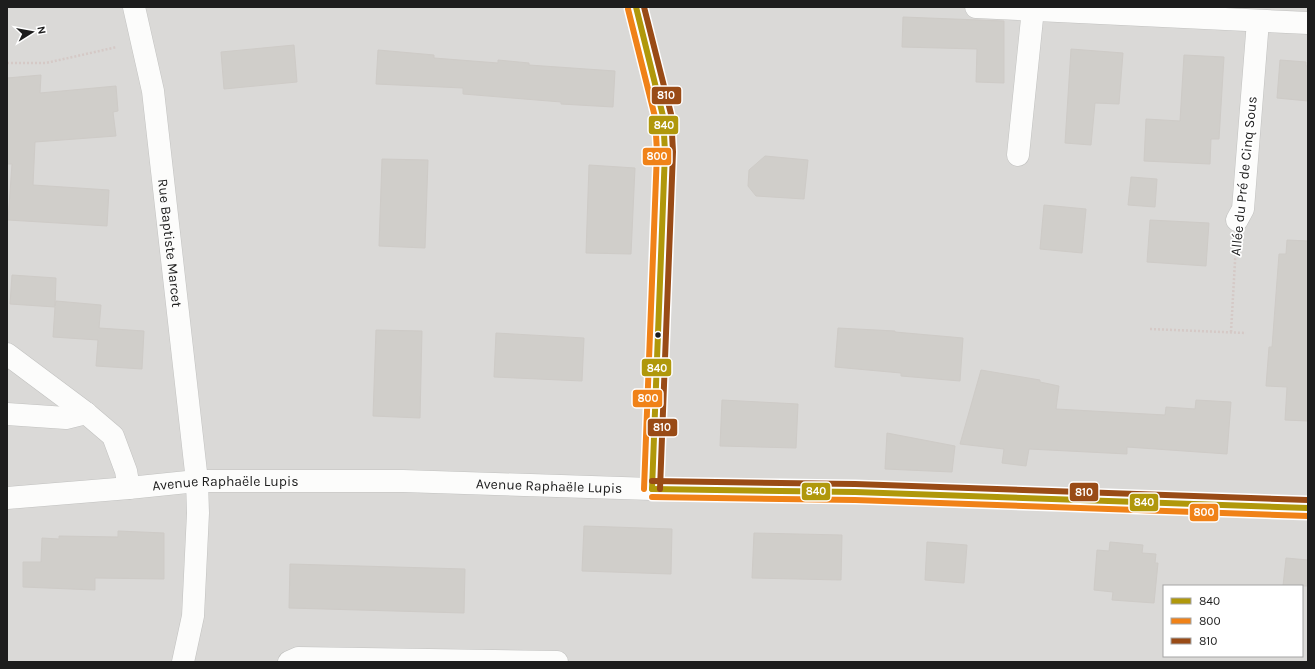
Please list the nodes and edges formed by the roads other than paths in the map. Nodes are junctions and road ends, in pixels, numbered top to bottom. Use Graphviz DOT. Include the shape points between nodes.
graph roads {
  1 [pos="134,7"];
  2 [pos="636,7"];
  3 [pos="976,7"];
  4 [pos="1033,9"];
  5 [pos="1258,21"];
  6 [pos="1308,23"];
  7 [pos="1018,155"];
  8 [pos="1237,220"];
  9 [pos="7,354"];
  10 [pos="86,413"];
  11 [pos="7,414"];
  12 [pos="197,481"];
  13 [pos="129,488"];
  14 [pos="652,489"];
  15 [pos="7,498"];
  16 [pos="1308,508"];
  17 [pos="183,662"];
  18 [pos="289,662"];
  19 [pos="557,662"];
  1 -- 12 [label="street, Rue Baptiste Marcet" via="153,91"];
  2 -- 14 [label="street" via="663,116 665,152"];
  3 -- 4 [label="street"];
  4 -- 5 [label="street"];
  4 -- 7 [label="street"];
  5 -- 6 [label="street"];
  5 -- 8 [label="street, Allée du Pré de Cinq Sous" via="1243,209"];
  9 -- 10 [label="street"];
  10 -- 11 [label="street" via="66,418"];
  10 -- 13 [label="street" via="112,436 126,471"];
  12 -- 13 [label="street, Avenue Raphaële Lupis"];
  12 -- 14 [label="street, Avenue Raphaële Lupis" via="403,481"];
  12 -- 17 [label="street, Rue Baptiste Marcet" via="193,616"];
  13 -- 15 [label="street, Avenue Raphaële Lupis"];
  14 -- 16 [label="street, Avenue Raphaële Lupis" via="931,494"];
  18 -- 19 [label="street" via="298,658"];
}
